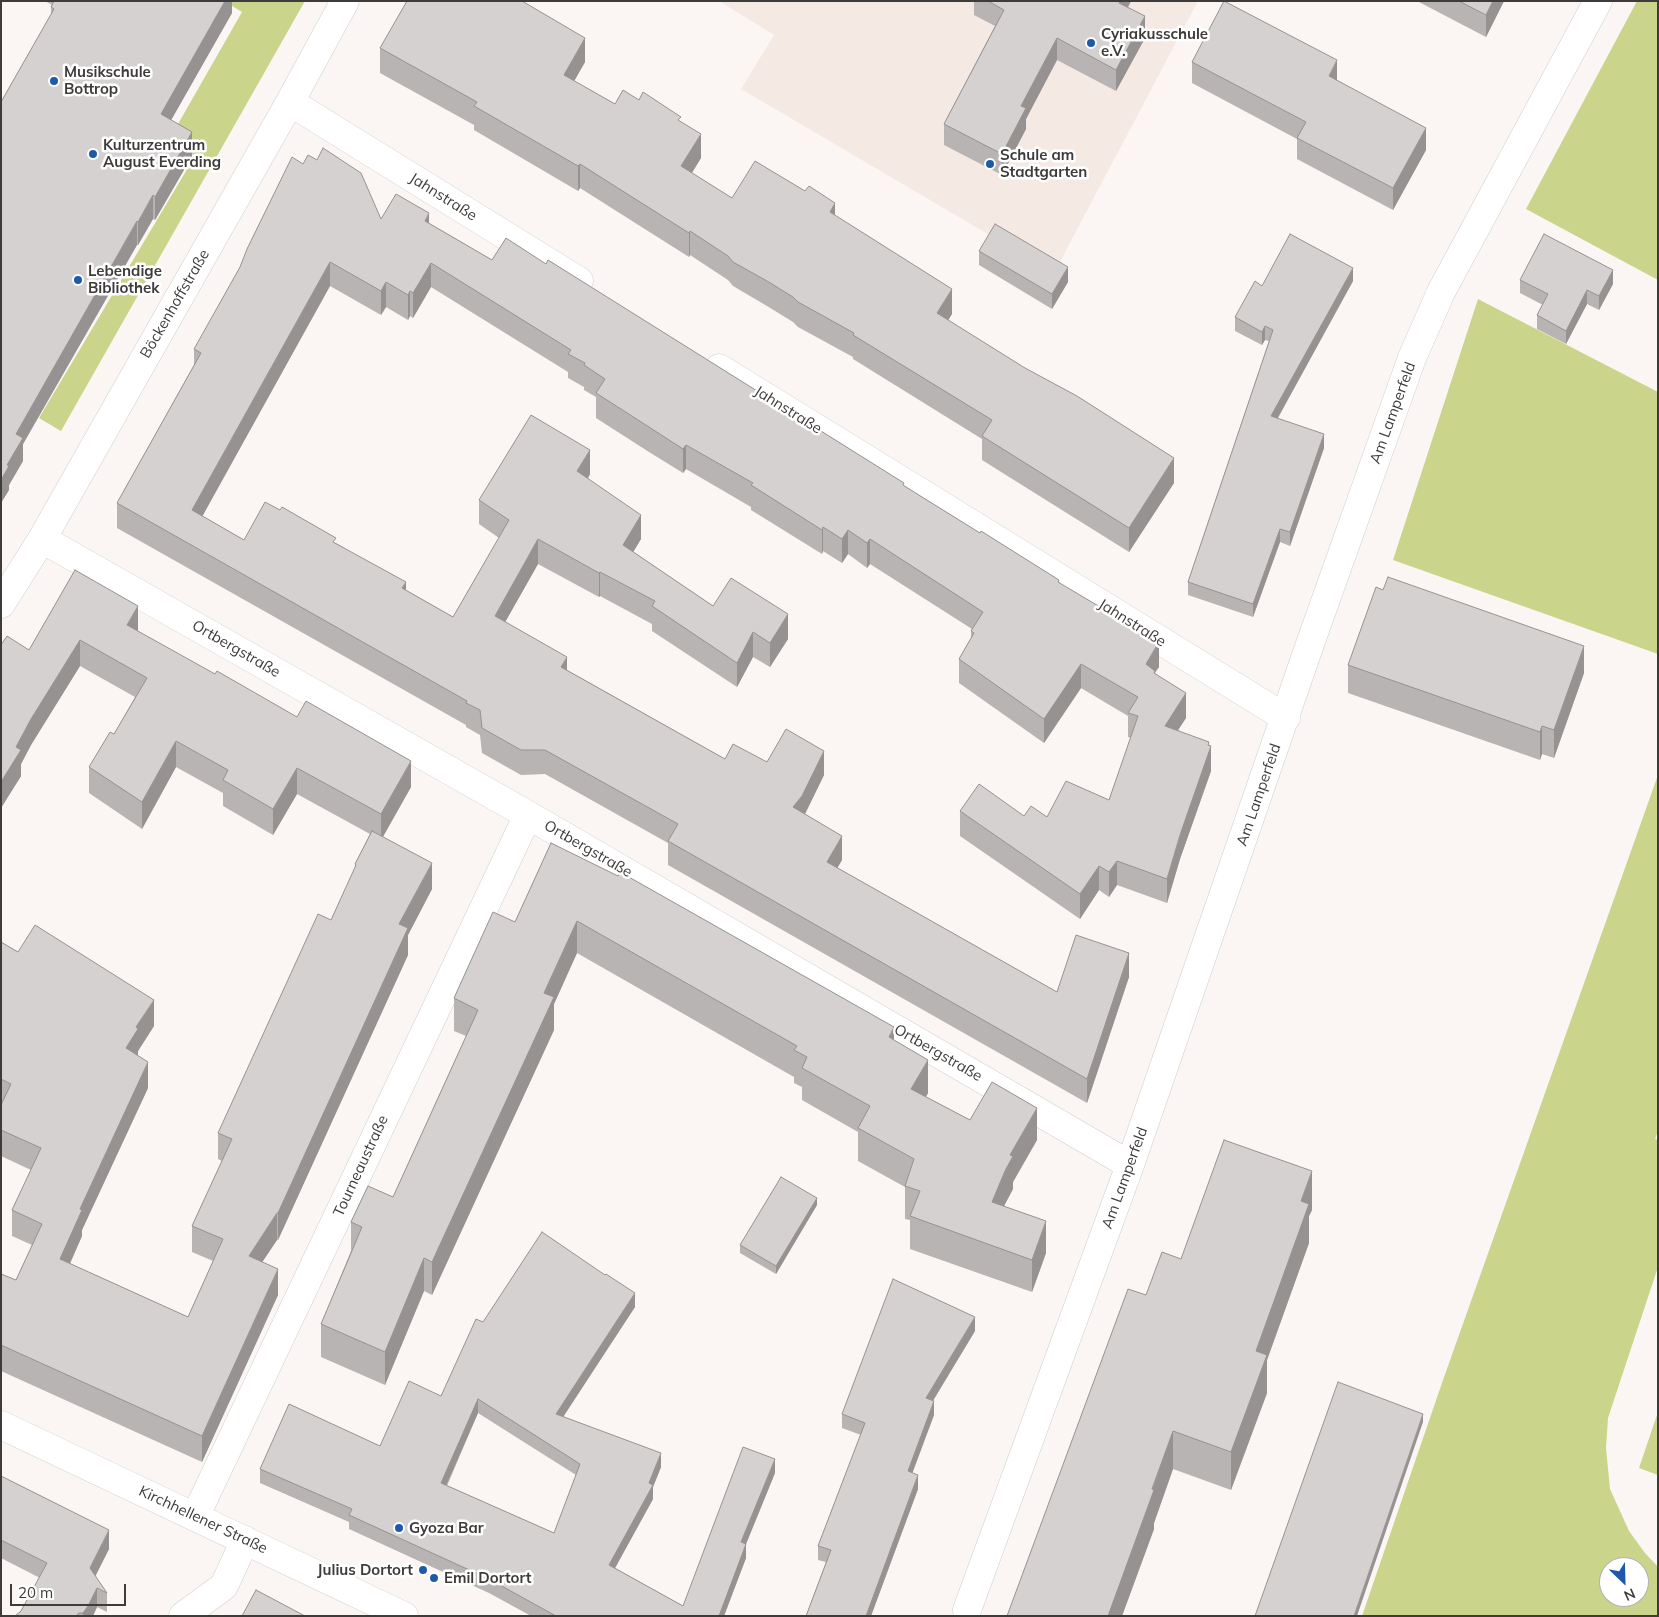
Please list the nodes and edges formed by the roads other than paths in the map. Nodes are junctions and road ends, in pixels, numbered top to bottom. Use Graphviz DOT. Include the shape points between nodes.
graph roads {
  1 [pos="345,1"];
  2 [pos="1598,1"];
  3 [pos="290,102"];
  4 [pos="602,296"];
  5 [pos="695,353"];
  6 [pos="42,539"];
  7 [pos="1,604"];
  8 [pos="1286,718"];
  9 [pos="528,815"];
  10 [pos="1130,1165"];
  11 [pos="1,1425"];
  12 [pos="195,1517"];
  13 [pos="245,1540"];
  14 [pos="965,1614"];
  15 [pos="183,1616"];
  16 [pos="404,1616"];
  1 -- 3 [label="street, Böckenhoffstraße"];
  2 -- 8 [label="street, Am Lamperfeld" via="1441,292 1412,358"];
  3 -- 4 [label="street, Jahnstraße"];
  3 -- 6 [label="street, Böckenhoffstraße"];
  5 -- 8 [label="street, Jahnstraße"];
  6 -- 7 [label="street, Böckenhoffstraße"];
  6 -- 9 [label="street, Ortbergstraße"];
  8 -- 10 [label="street, Am Lamperfeld"];
  9 -- 10 [label="street, Ortbergstraße"];
  9 -- 12 [label="street, Tourneaustraße"];
  10 -- 14 [label="street, Am Lamperfeld"];
  11 -- 12 [label="street, Kirchhellener Straße"];
  12 -- 13 [label="street, Kirchhellener Straße"];
  13 -- 15 [label="street" via="224,1586"];
  13 -- 16 [label="street, Kirchhellener Straße"];
}
